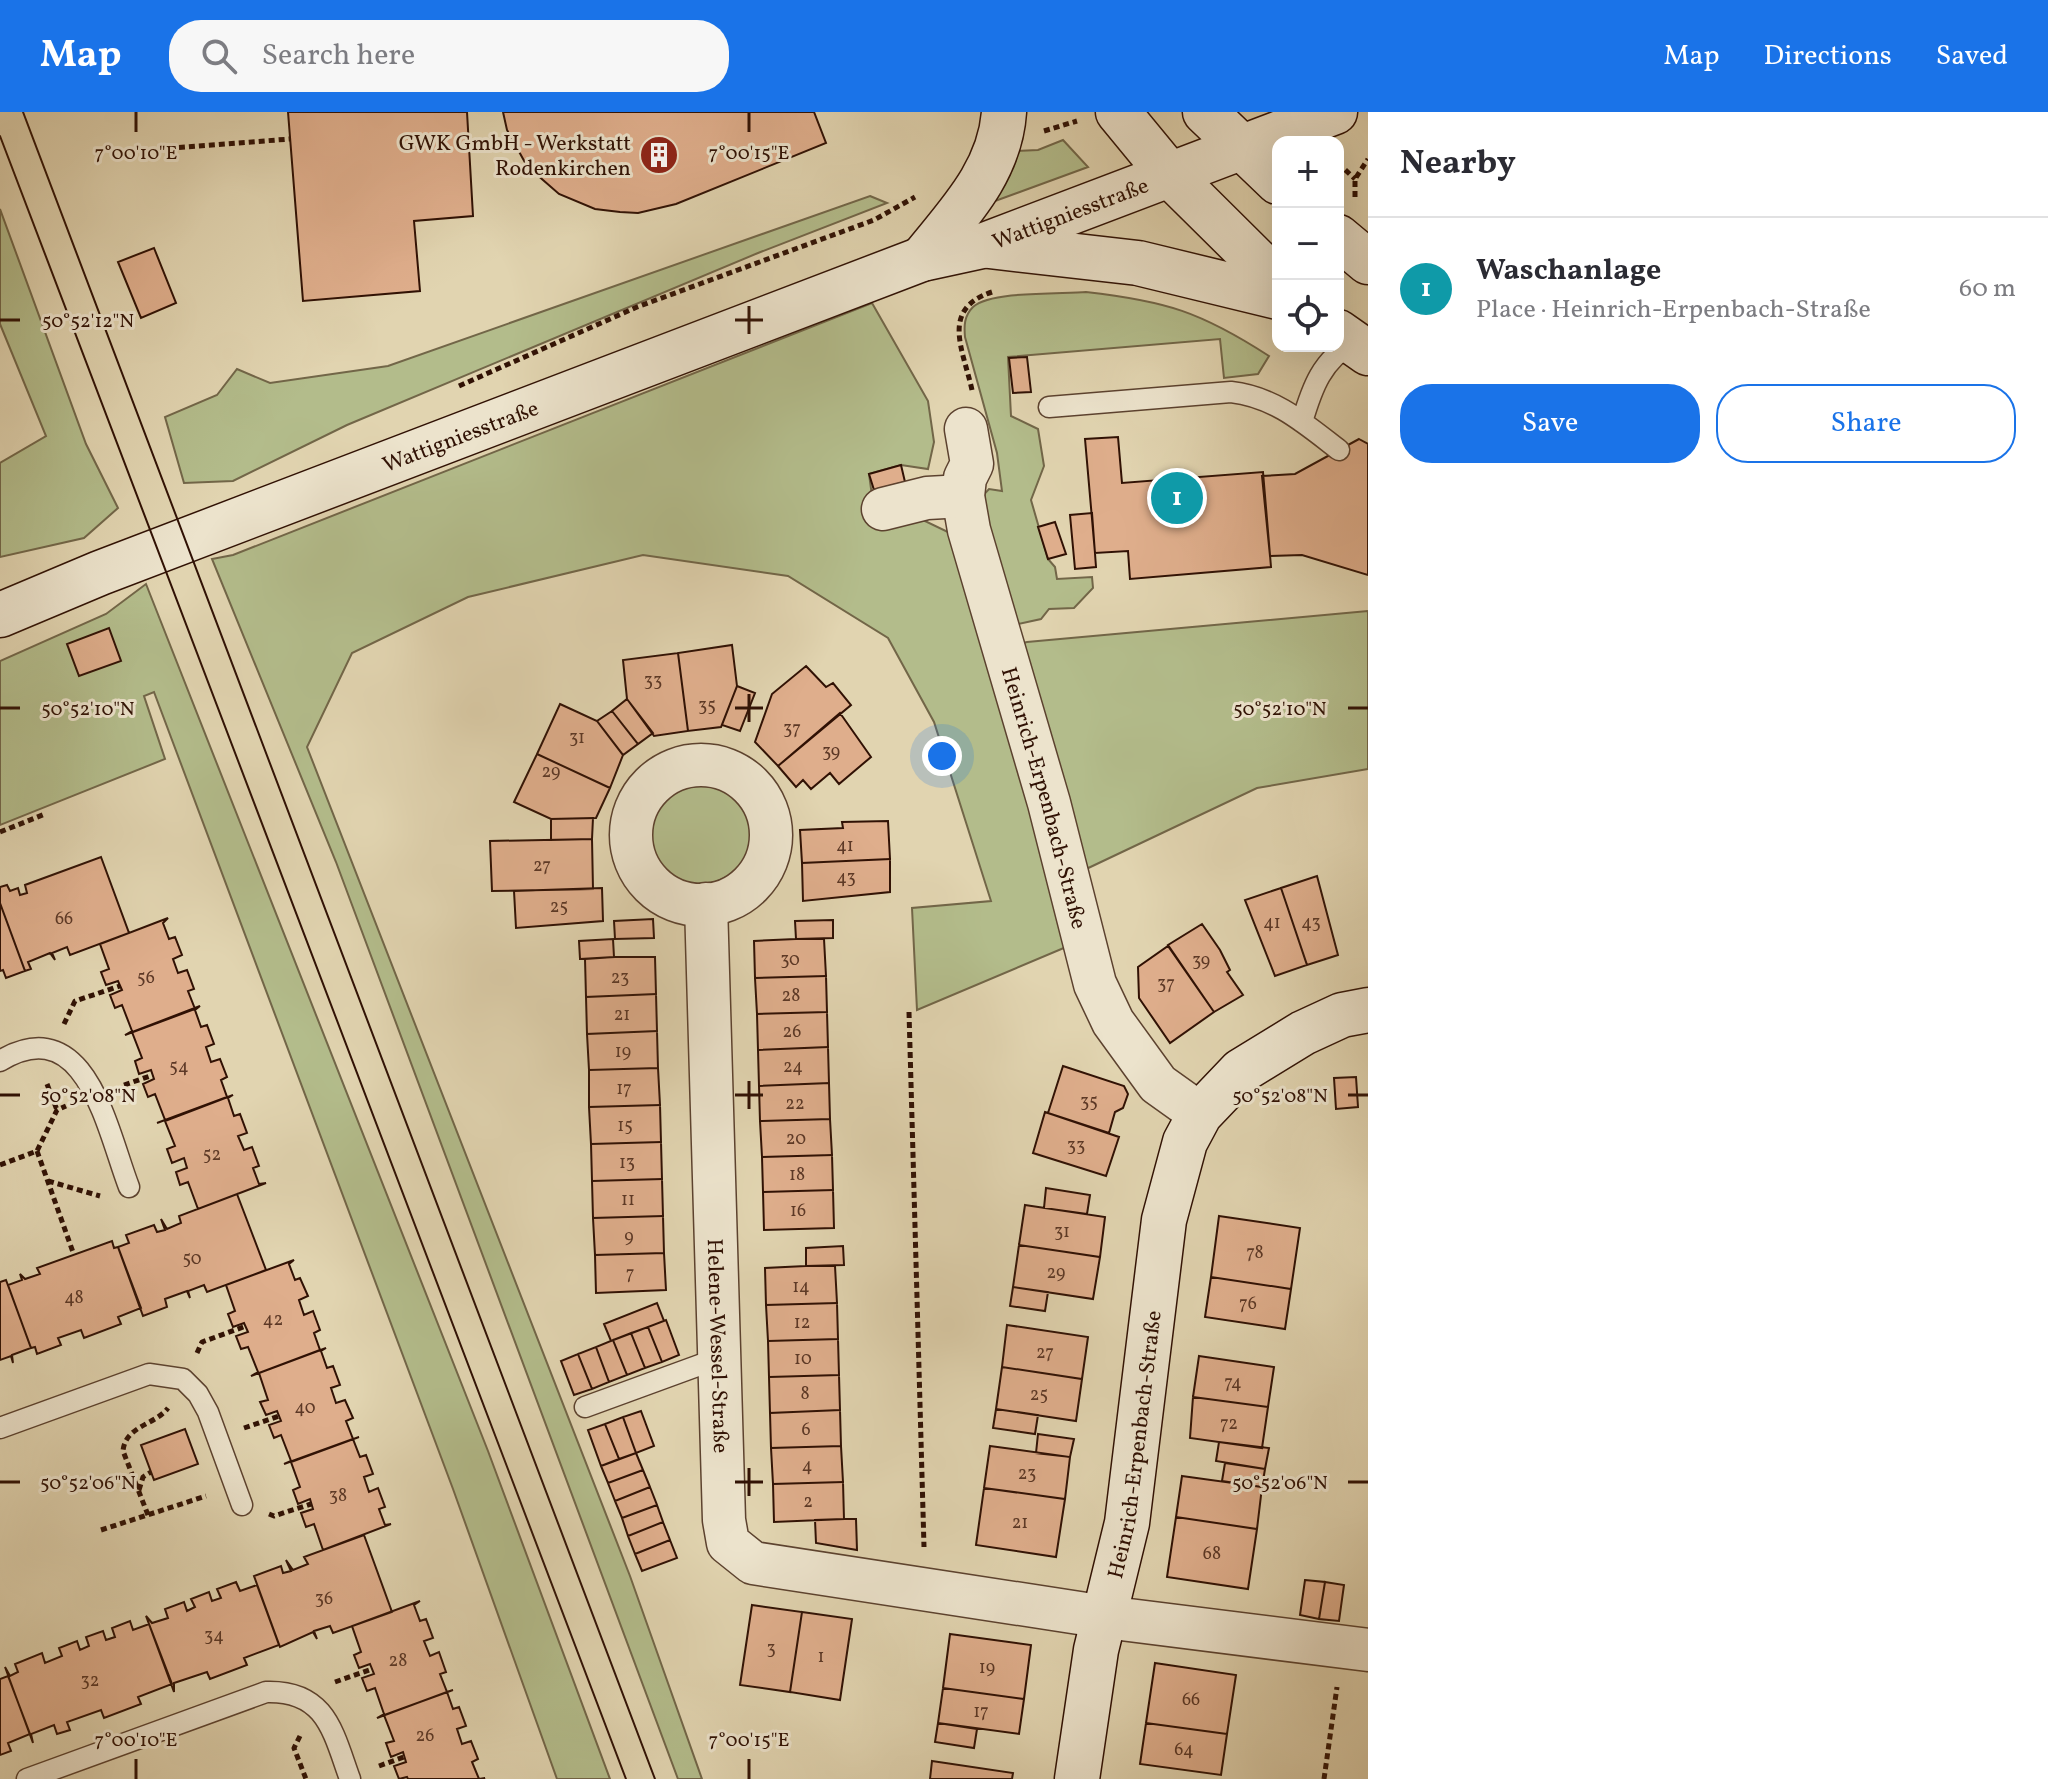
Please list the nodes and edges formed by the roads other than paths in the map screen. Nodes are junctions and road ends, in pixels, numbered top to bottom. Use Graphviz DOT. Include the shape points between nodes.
graph roads {
  1 [pos="1004,112"];
  2 [pos="1118,112"];
  3 [pos="1205,112"];
  4 [pos="1335,112"];
  5 [pos="1242,148"];
  6 [pos="1169,174"];
  7 [pos="1272,176"];
  8 [pos="1344,242"];
  9 [pos="982,246"];
  10 [pos="922,259"];
  11 [pos="1368,262"];
  12 [pos="1276,280"];
  13 [pos="1272,296"];
  14 [pos="1357,342"];
  15 [pos="1049,407"];
  16 [pos="1302,422"];
  17 [pos="966,429"];
  18 [pos="1339,450"];
  19 [pos="963,496"];
  20 [pos="883,509"];
  21 [pos="100,573"];
  22 [pos="0,601"];
  23 [pos="0,615"];
  24 [pos="706,904"];
  25 [pos="1368,1010"];
  26 [pos="0,1061"];
  27 [pos="1200,1114"];
  28 [pos="129,1187"];
  29 [pos="719,1358"];
  30 [pos="585,1407"];
  31 [pos="0,1428"];
  32 [pos="242,1505"];
  33 [pos="1105,1617"];
  34 [pos="1356,1648"];
  35 [pos="27,1779"];
  36 [pos="350,1779"];
  37 [pos="1077,1779"];
  1 -- 10 [label="street, Wattigniesstraße" via="993,165"];
  2 -- 6 [label="street"];
  3 -- 5 [label="street"];
  4 -- 5 [label="street, Wattigniesstraße"];
  5 -- 6 [label="street, Wattigniesstraße"];
  5 -- 7 [label="street"];
  6 -- 9 [label="street, Wattigniesstraße"];
  6 -- 12 [label="street"];
  8 -- 11 [label="street"];
  9 -- 10 [label="street, Wattigniesstraße"];
  9 -- 13 [label="street" via="1138,263"];
  10 -- 21 [label="street, Wattigniesstraße"];
  14 -- 16 [label="lane" via="1326,363"];
  15 -- 16 [label="lane" via="1231,392 1259,395"];
  16 -- 18 [label="lane"];
  17 -- 19 [label="street, Heinrich-Erpenbach-Straße" via="972,464"];
  19 -- 20 [label="street"];
  19 -- 27 [label="street, Heinrich-Erpenbach-Straße" via="1095,984 1113,1022 1158,1084"];
  21 -- 22 [label="street"];
  21 -- 23 [label="street, Wattigniesstraße"];
  24 -- 29 [label="street, Helene-Wessel-Straße"];
  25 -- 27 [label="street, Heinrich-Erpenbach-Straße" via="1342,1015 1267,1053 1218,1091"];
  26 -- 28 [label="lane" via="31,1048 74,1059 95,1096"];
  27 -- 33 [label="street, Heinrich-Erpenbach-Straße" via="1185,1142 1164,1220 1127,1523"];
  29 -- 30 [label="lane"];
  29 -- 33 [label="street, Helene-Wessel-Straße" via="724,1520 728,1543 753,1563"];
  31 -- 32 [label="lane" via="149,1374 183,1379 208,1412"];
  33 -- 34 [label="street, Helene-Wessel-Straße"];
  33 -- 37 [label="street, Heinrich-Erpenbach-Straße" via="1091,1674"];
  35 -- 36 [label="lane" via="266,1692 304,1697 330,1724"];
}
